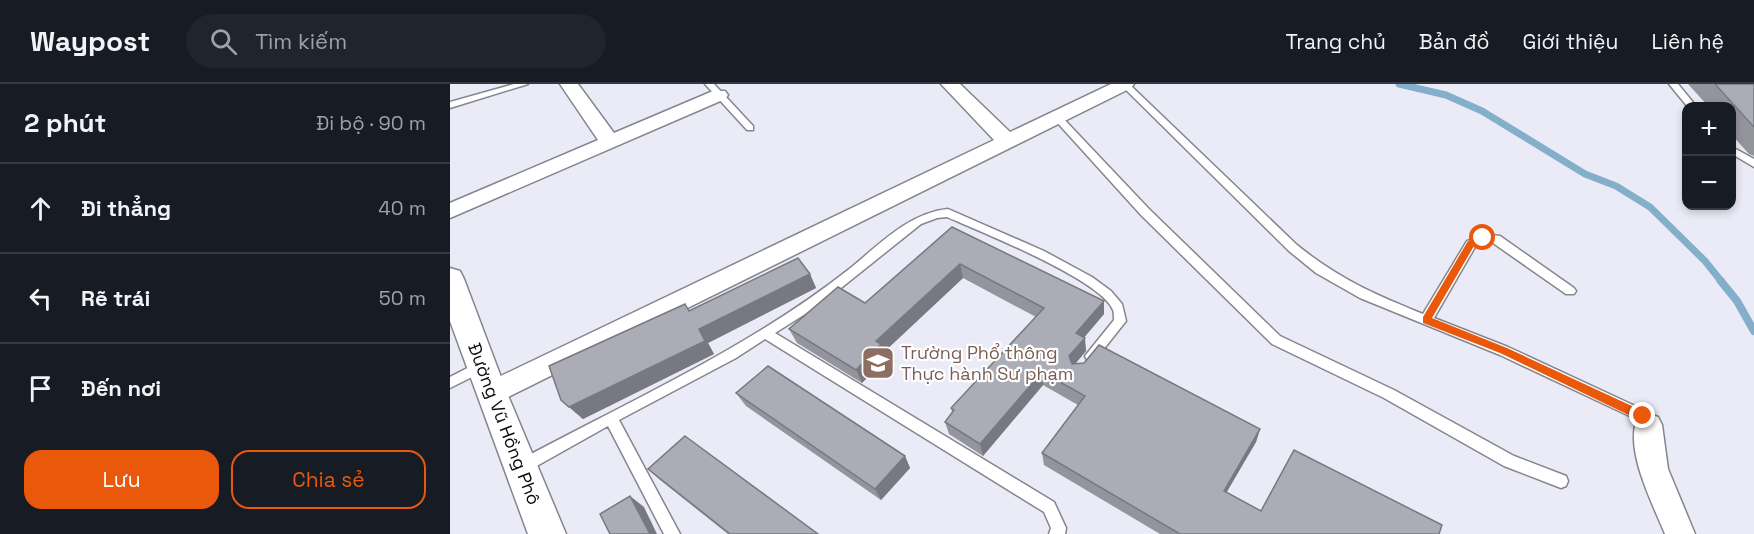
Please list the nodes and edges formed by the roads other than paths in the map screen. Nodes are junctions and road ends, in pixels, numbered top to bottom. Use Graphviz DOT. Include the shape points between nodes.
graph roads {
  1 [pos="524,84"];
  2 [pos="569,84"];
  3 [pos="950,84"];
  4 [pos="1673,84"];
  5 [pos="1121,85"];
  6 [pos="714,89"];
  7 [pos="1689,102"];
  8 [pos="450,105"];
  9 [pos="1057,117"];
  10 [pos="750,128"];
  11 [pos="610,142"];
  12 [pos="1008,142"];
  13 [pos="1736,153"];
  14 [pos="1754,164"];
  15 [pos="450,212"];
  16 [pos="1516,254"];
  17 [pos="450,279"];
  18 [pos="1426,320"];
  19 [pos="765,333"];
  20 [pos="1085,363"];
  21 [pos="486,380"];
  22 [pos="450,382"];
  23 [pos="611,418"];
  24 [pos="1648,425"];
  25 [pos="520,467"];
  26 [pos="1562,481"];
  27 [pos="547,534"];
  28 [pos="672,534"];
  29 [pos="1057,534"];
  30 [pos="1680,534"];
  1 -- 8 [label="lane"];
  2 -- 11 [label="street"];
  3 -- 12 [label="street"];
  4 -- 7 [label="lane"];
  5 -- 9 [label="street"];
  5 -- 18 [label="lane" via="1320,270 1364,295"];
  6 -- 10 [label="lane"];
  6 -- 11 [label="street"];
  9 -- 12 [label="street"];
  9 -- 26 [label="lane" via="1145,213 1276,340 1389,394 1509,461"];
  11 -- 15 [label="street"];
  12 -- 21 [label="street"];
  13 -- 14 [label="lane"];
  16 -- 18 [label="lane" via="1496,239 1483,238 1471,244"];
  17 -- 21 [label="street, Đường Vũ Hồng Phô"];
  18 -- 24 [label="lane" via="1504,351 1643,416"];
  19 -- 20 [label="lane" via="817,301 917,221 948,213 1078,272 1111,298 1119,309 1120,321"];
  19 -- 23 [label="lane"];
  19 -- 29 [label="lane" via="1049,507 1059,528"];
  21 -- 22 [label="lane"];
  21 -- 25 [label="street, Đường Vũ Hồng Phô"];
  23 -- 25 [label="lane"];
  23 -- 28 [label="lane"];
  24 -- 30 [label="street" via="1648,451 1655,476"];
  25 -- 27 [label="street, Đường Vũ Hồng Phô"];
}
